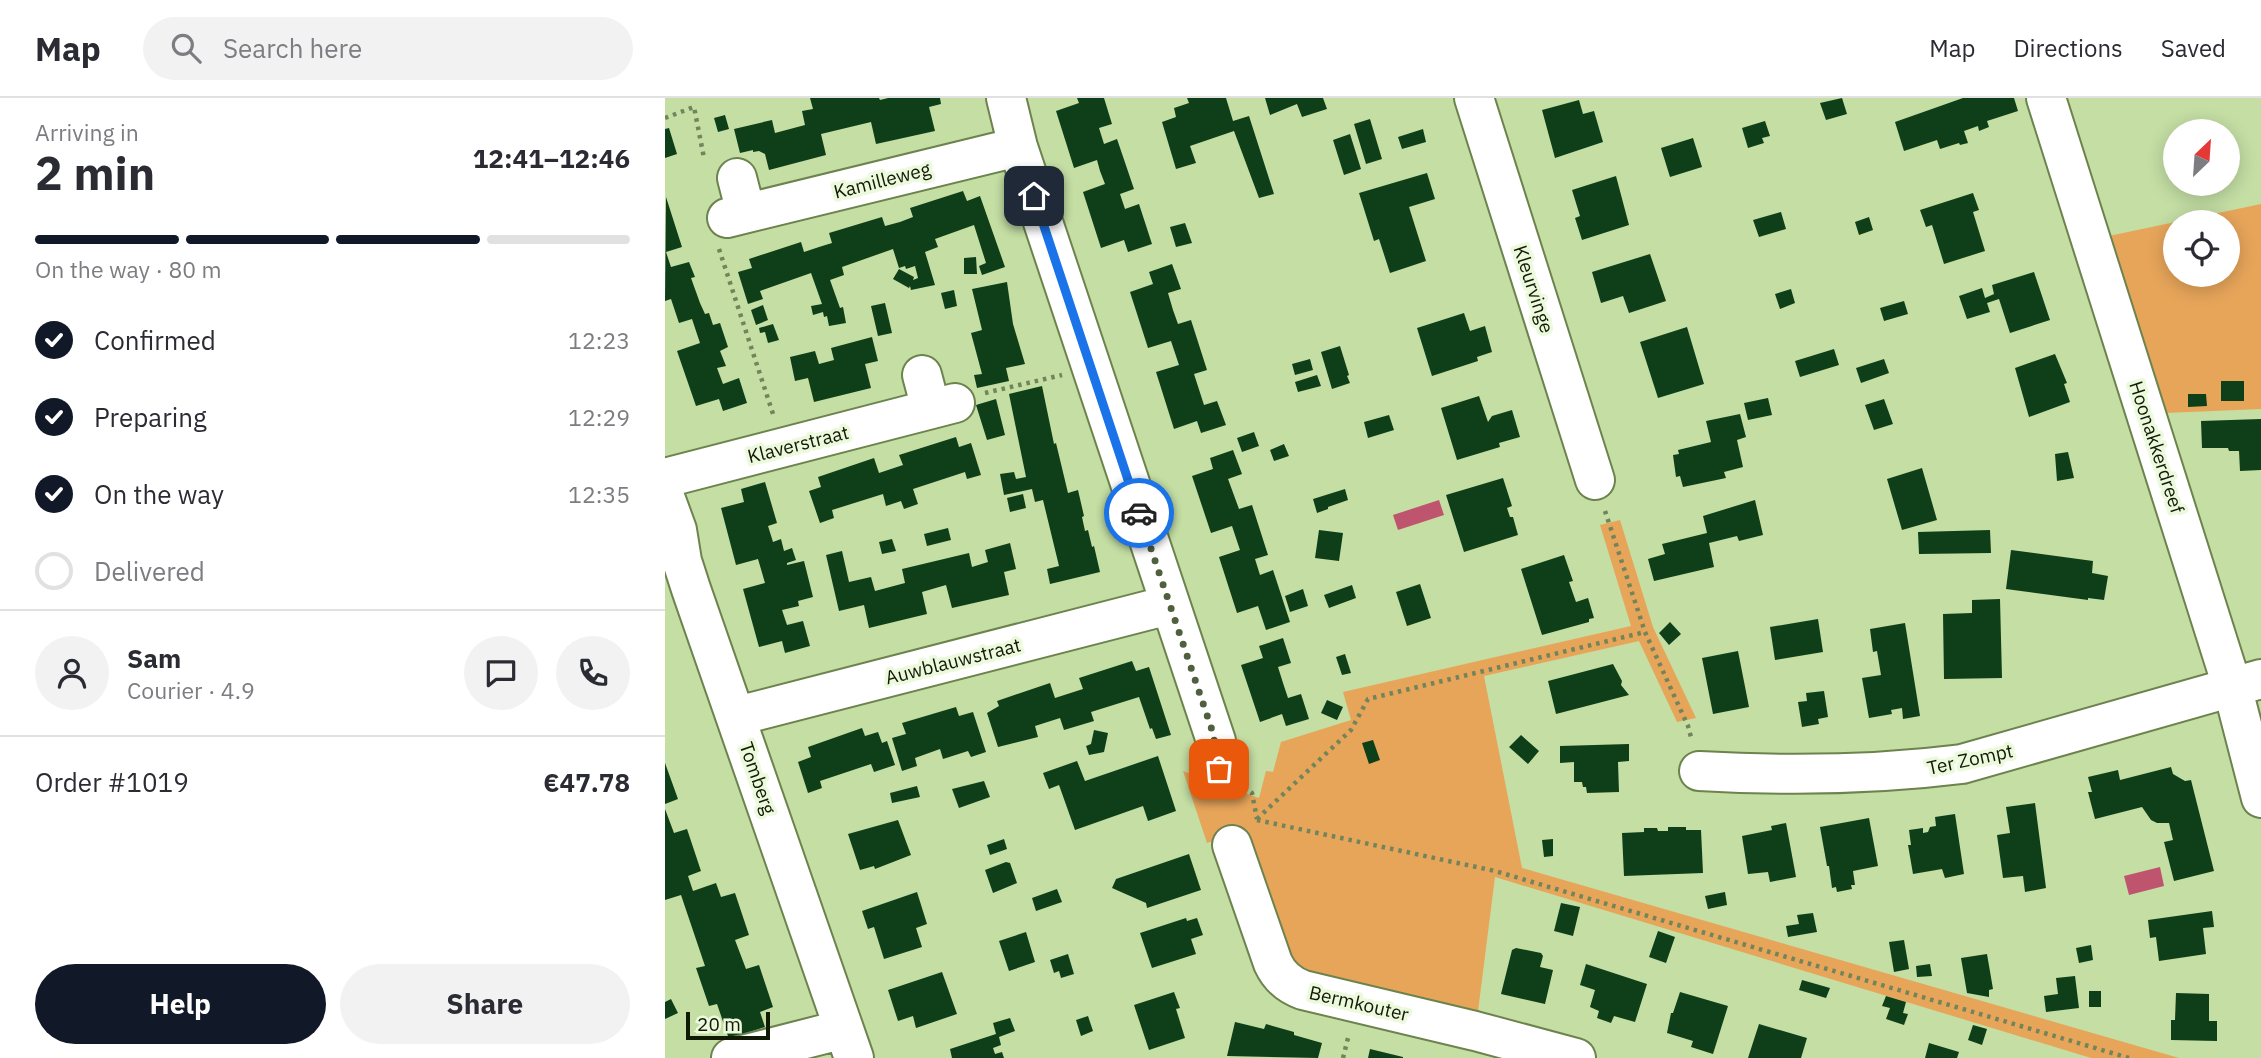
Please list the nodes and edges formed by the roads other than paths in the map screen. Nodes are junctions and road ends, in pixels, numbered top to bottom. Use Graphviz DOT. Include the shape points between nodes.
graph roads {
  1 [pos="1006,98"];
  2 [pos="1474,98"];
  3 [pos="2046,98"];
  4 [pos="1018,147"];
  5 [pos="737,203"];
  6 [pos="936,396"];
  7 [pos="665,478"];
  8 [pos="1595,480"];
  9 [pos="665,497"];
  10 [pos="678,595"];
  11 [pos="1169,606"];
  12 [pos="2247,682"];
  13 [pos="737,716"];
  14 [pos="1219,769"];
  15 [pos="1699,771"];
  16 [pos="2261,798"];
  17 [pos="1245,833"];
  18 [pos="849,1044"];
  19 [pos="731,1058"];
  20 [pos="1576,1058"];
  1 -- 4 [label="street"];
  2 -- 8 [label="street, Kleurvinge"];
  3 -- 12 [label="street, Hoonakkerdreef"];
  4 -- 5 [label="street, Kamilleweg"];
  4 -- 11 [label="street"];
  6 -- 7 [label="street, Klaverstraat" via="784,447"];
  9 -- 10 [label="street, Tomberg" via="683,561"];
  10 -- 13 [label="street, Tomberg"];
  11 -- 13 [label="street, Auwblauwstraat"];
  11 -- 14 [label="street" via="1216,741"];
  12 -- 15 [label="street, Ter Zompt" via="1962,764 1778,776"];
  12 -- 16 [label="street, Hoonakkerdreef"];
  13 -- 18 [label="street, Tomberg"];
  17 -- 20 [label="street, Bermkouter" via="1273,963 1293,985"];
  18 -- 19 [label="street"];
}
